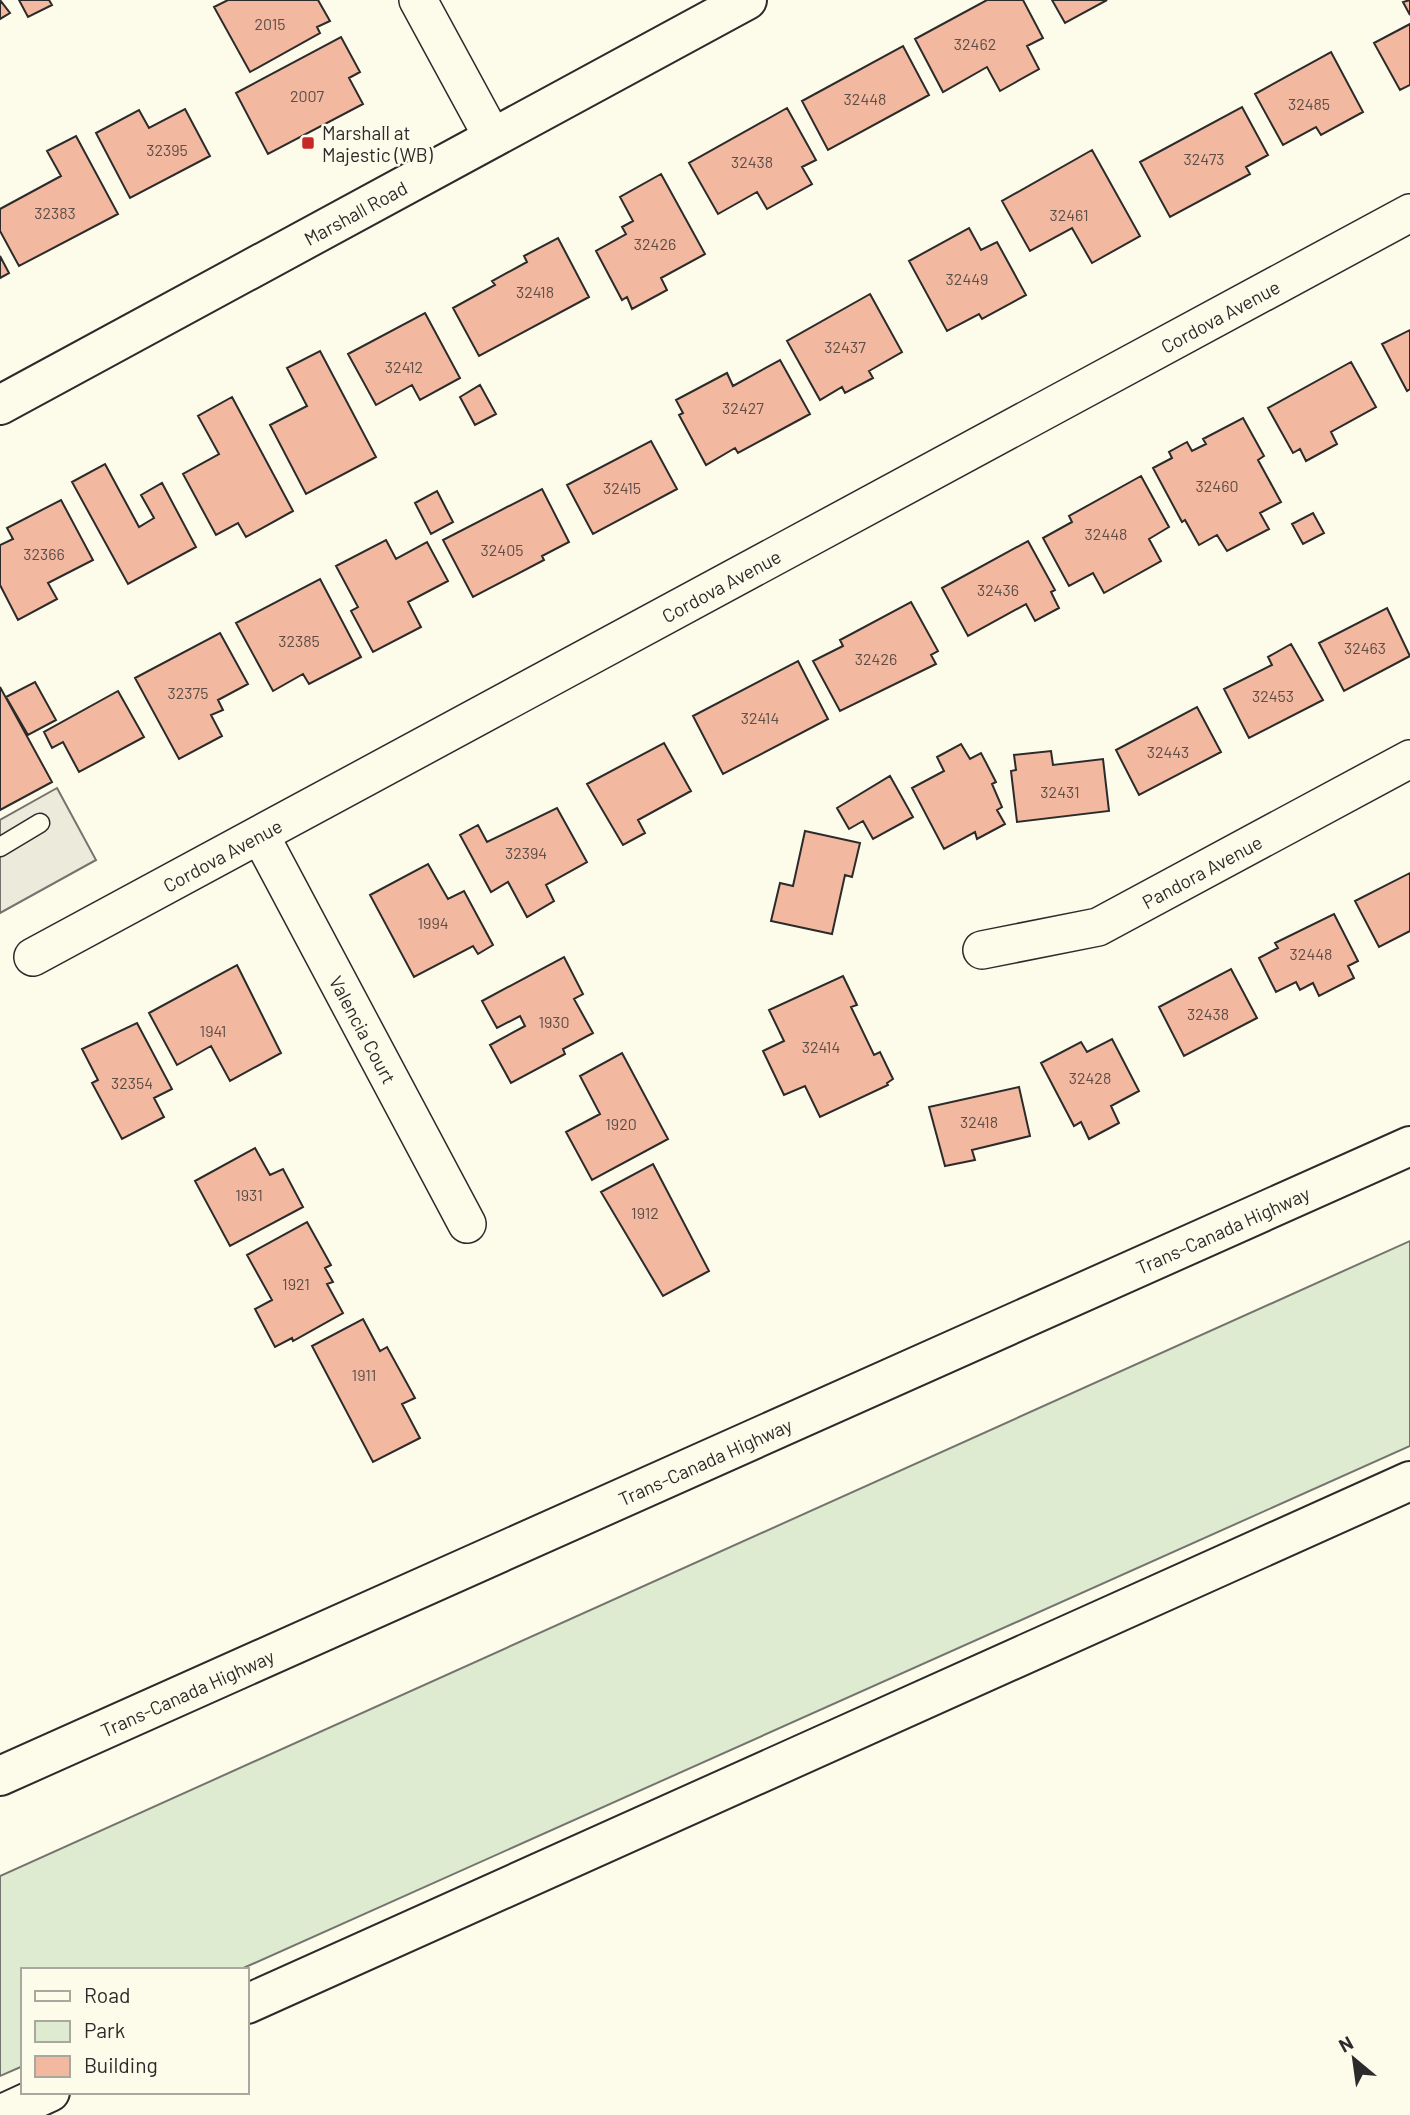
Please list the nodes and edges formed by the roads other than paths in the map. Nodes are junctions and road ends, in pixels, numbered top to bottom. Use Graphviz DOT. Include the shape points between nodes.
graph roads {
  1 [pos="418,0"];
  2 [pos="747,0"];
  3 [pos="493,138"];
  4 [pos="1410,213"];
  5 [pos="0,405"];
  6 [pos="1410,759"];
  7 [pos="40,823"];
  8 [pos="260,835"];
  9 [pos="0,847"];
  10 [pos="982,950"];
  11 [pos="33,957"];
  12 [pos="1410,1146"];
  13 [pos="467,1224"];
  14 [pos="1410,1481"];
  15 [pos="0,1776"];
  16 [pos="248,2004"];
  17 [pos="47,2094"];
  18 [pos="0,2115"];
  1 -- 3 [label="street"];
  2 -- 3 [label="main road, Marshall Road"];
  3 -- 5 [label="main road, Marshall Road"];
  4 -- 8 [label="street, Cordova Avenue"];
  6 -- 10 [label="street, Pandora Avenue" via="1098,927"];
  7 -- 9 [label="lane"];
  8 -- 11 [label="street, Cordova Avenue"];
  8 -- 13 [label="street, Valencia Court"];
  12 -- 15 [label="main road, Trans-Canada Highway"];
  14 -- 16 [label="main road"];
  17 -- 18 [label="main road"];
}
